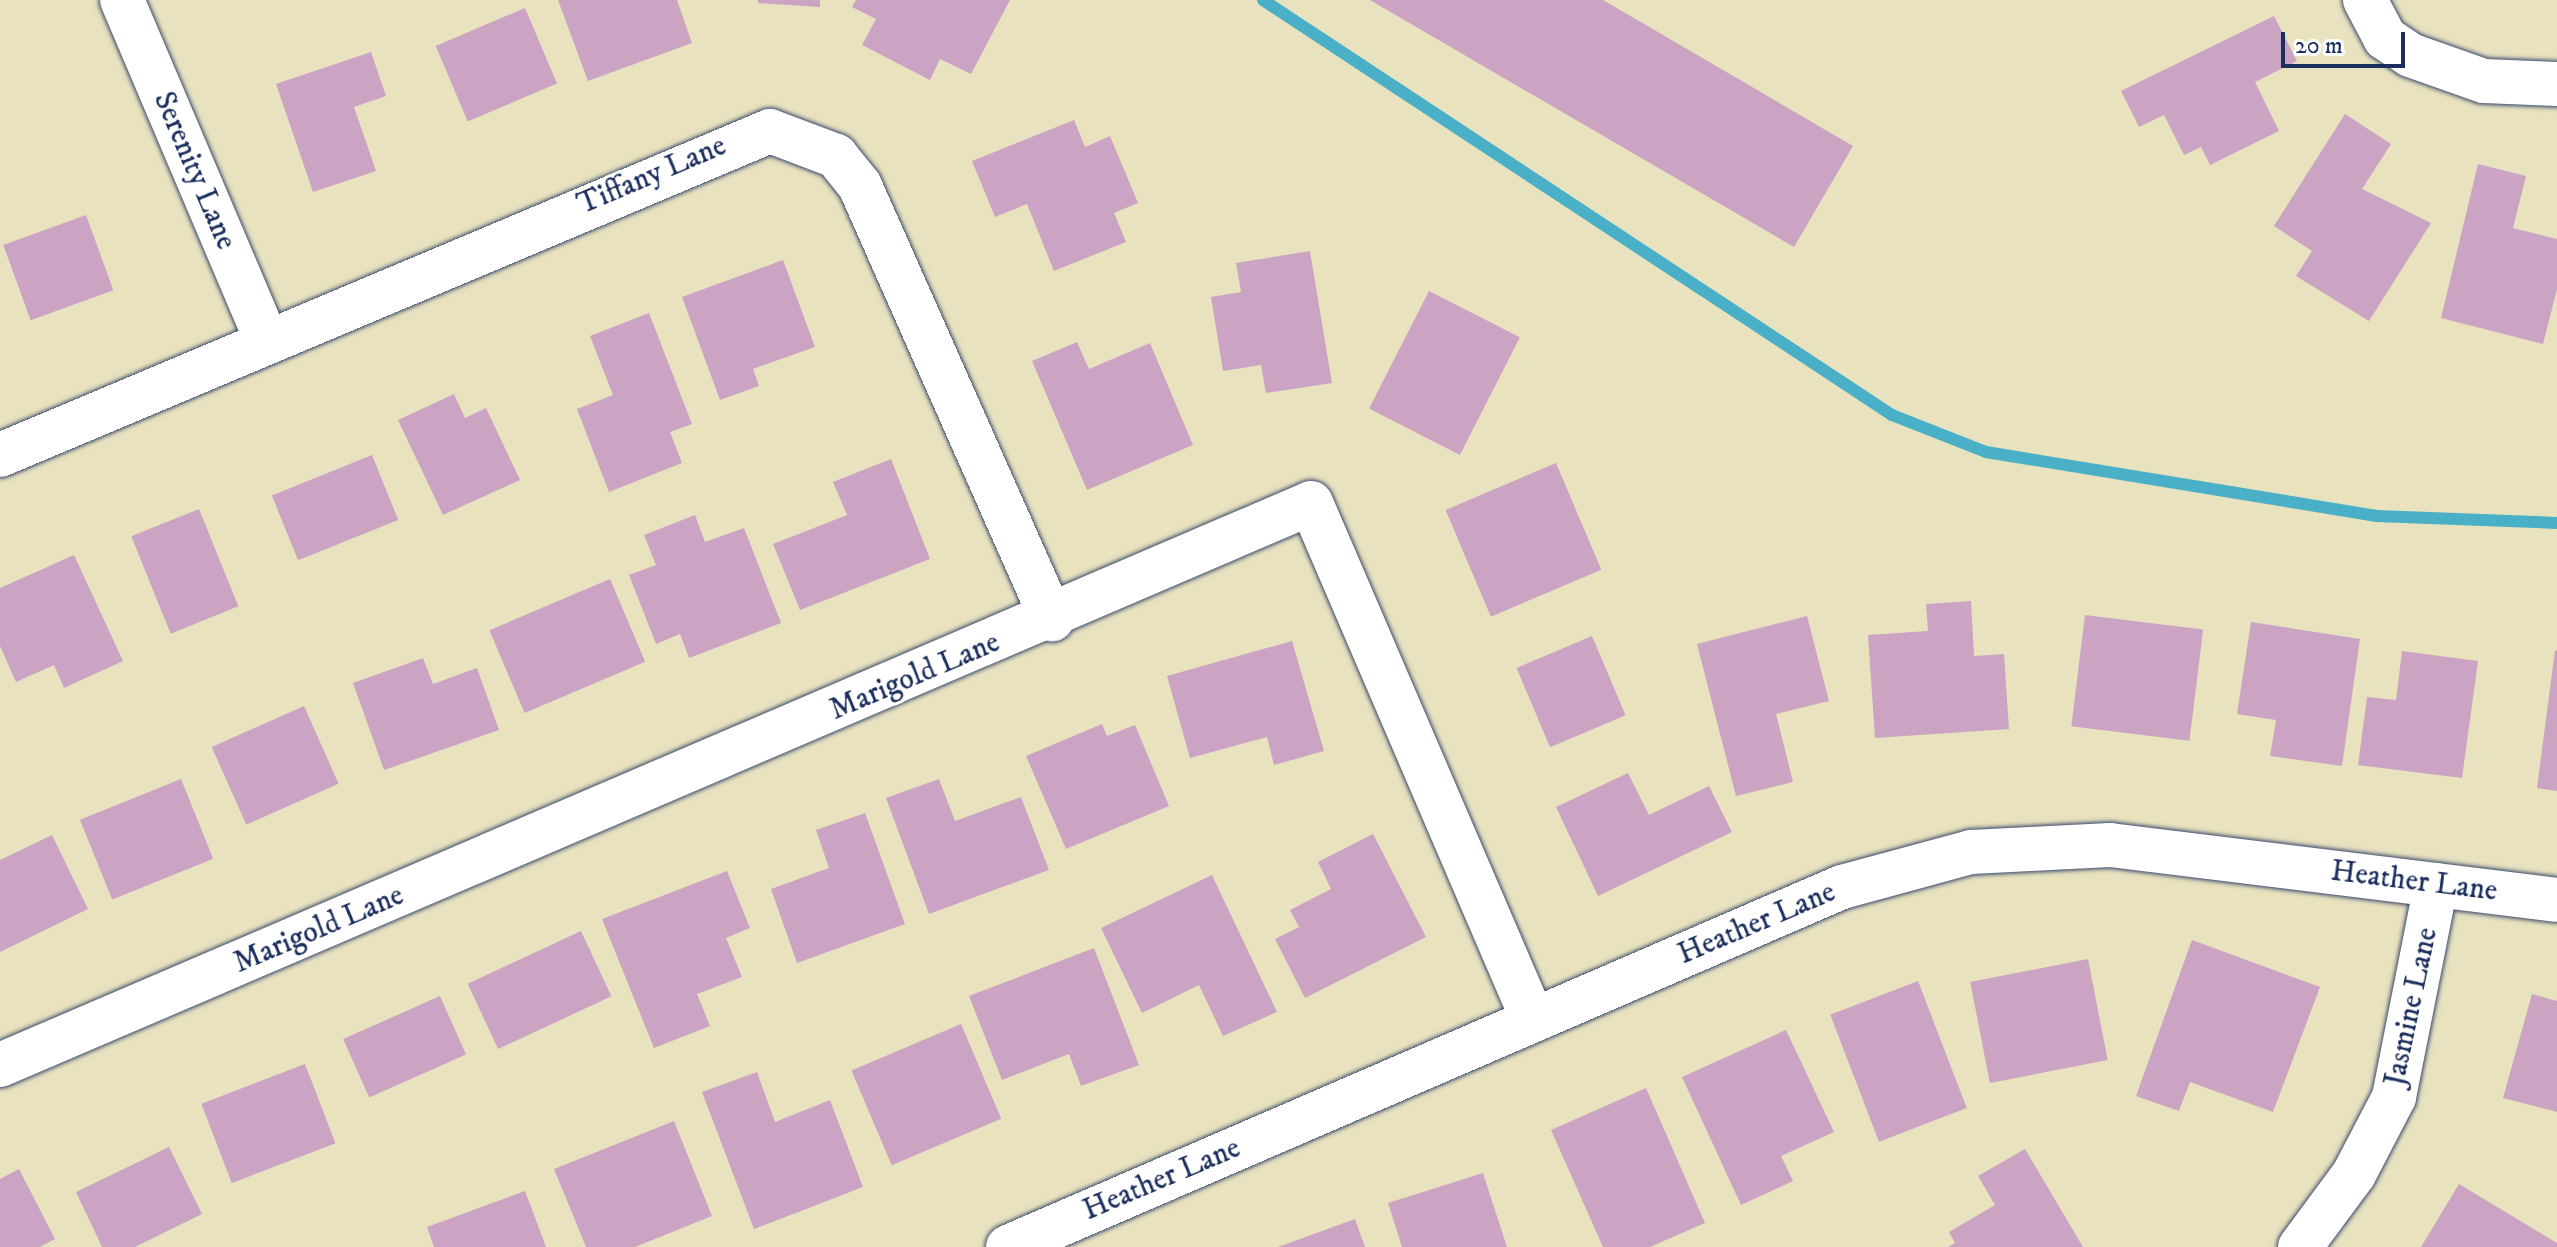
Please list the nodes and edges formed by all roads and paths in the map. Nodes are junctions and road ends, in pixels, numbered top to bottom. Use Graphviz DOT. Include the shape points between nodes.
graph roads {
  1 [pos="122,0"];
  2 [pos="2365,0"];
  3 [pos="2557,84"];
  4 [pos="267,341"];
  5 [pos="0,455"];
  6 [pos="1052,619"];
  7 [pos="2436,885"];
  8 [pos="2557,900"];
  9 [pos="1533,1020"];
  10 [pos="0,1065"];
  11 [pos="1008,1247"];
  12 [pos="2300,1247"];
  1 -- 4 [label="street, Serenity Lane"];
  2 -- 3 [label="street" via="2385,38 2410,55 2484,81"];
  4 -- 5 [label="street, Tiffany Lane"];
  4 -- 6 [label="street, Tiffany Lane" via="742,137 770,131 804,139 836,156 860,186"];
  6 -- 9 [label="street, Marigold Lane" via="1311,503"];
  6 -- 10 [label="street, Marigold Lane"];
  7 -- 8 [label="street, Heather Lane"];
  7 -- 9 [label="street, Heather Lane" via="2110,845 1971,852 1842,887"];
  7 -- 12 [label="street, Jasmine Lane" via="2394,1097 2354,1174"];
  9 -- 11 [label="street, Heather Lane"];
}
